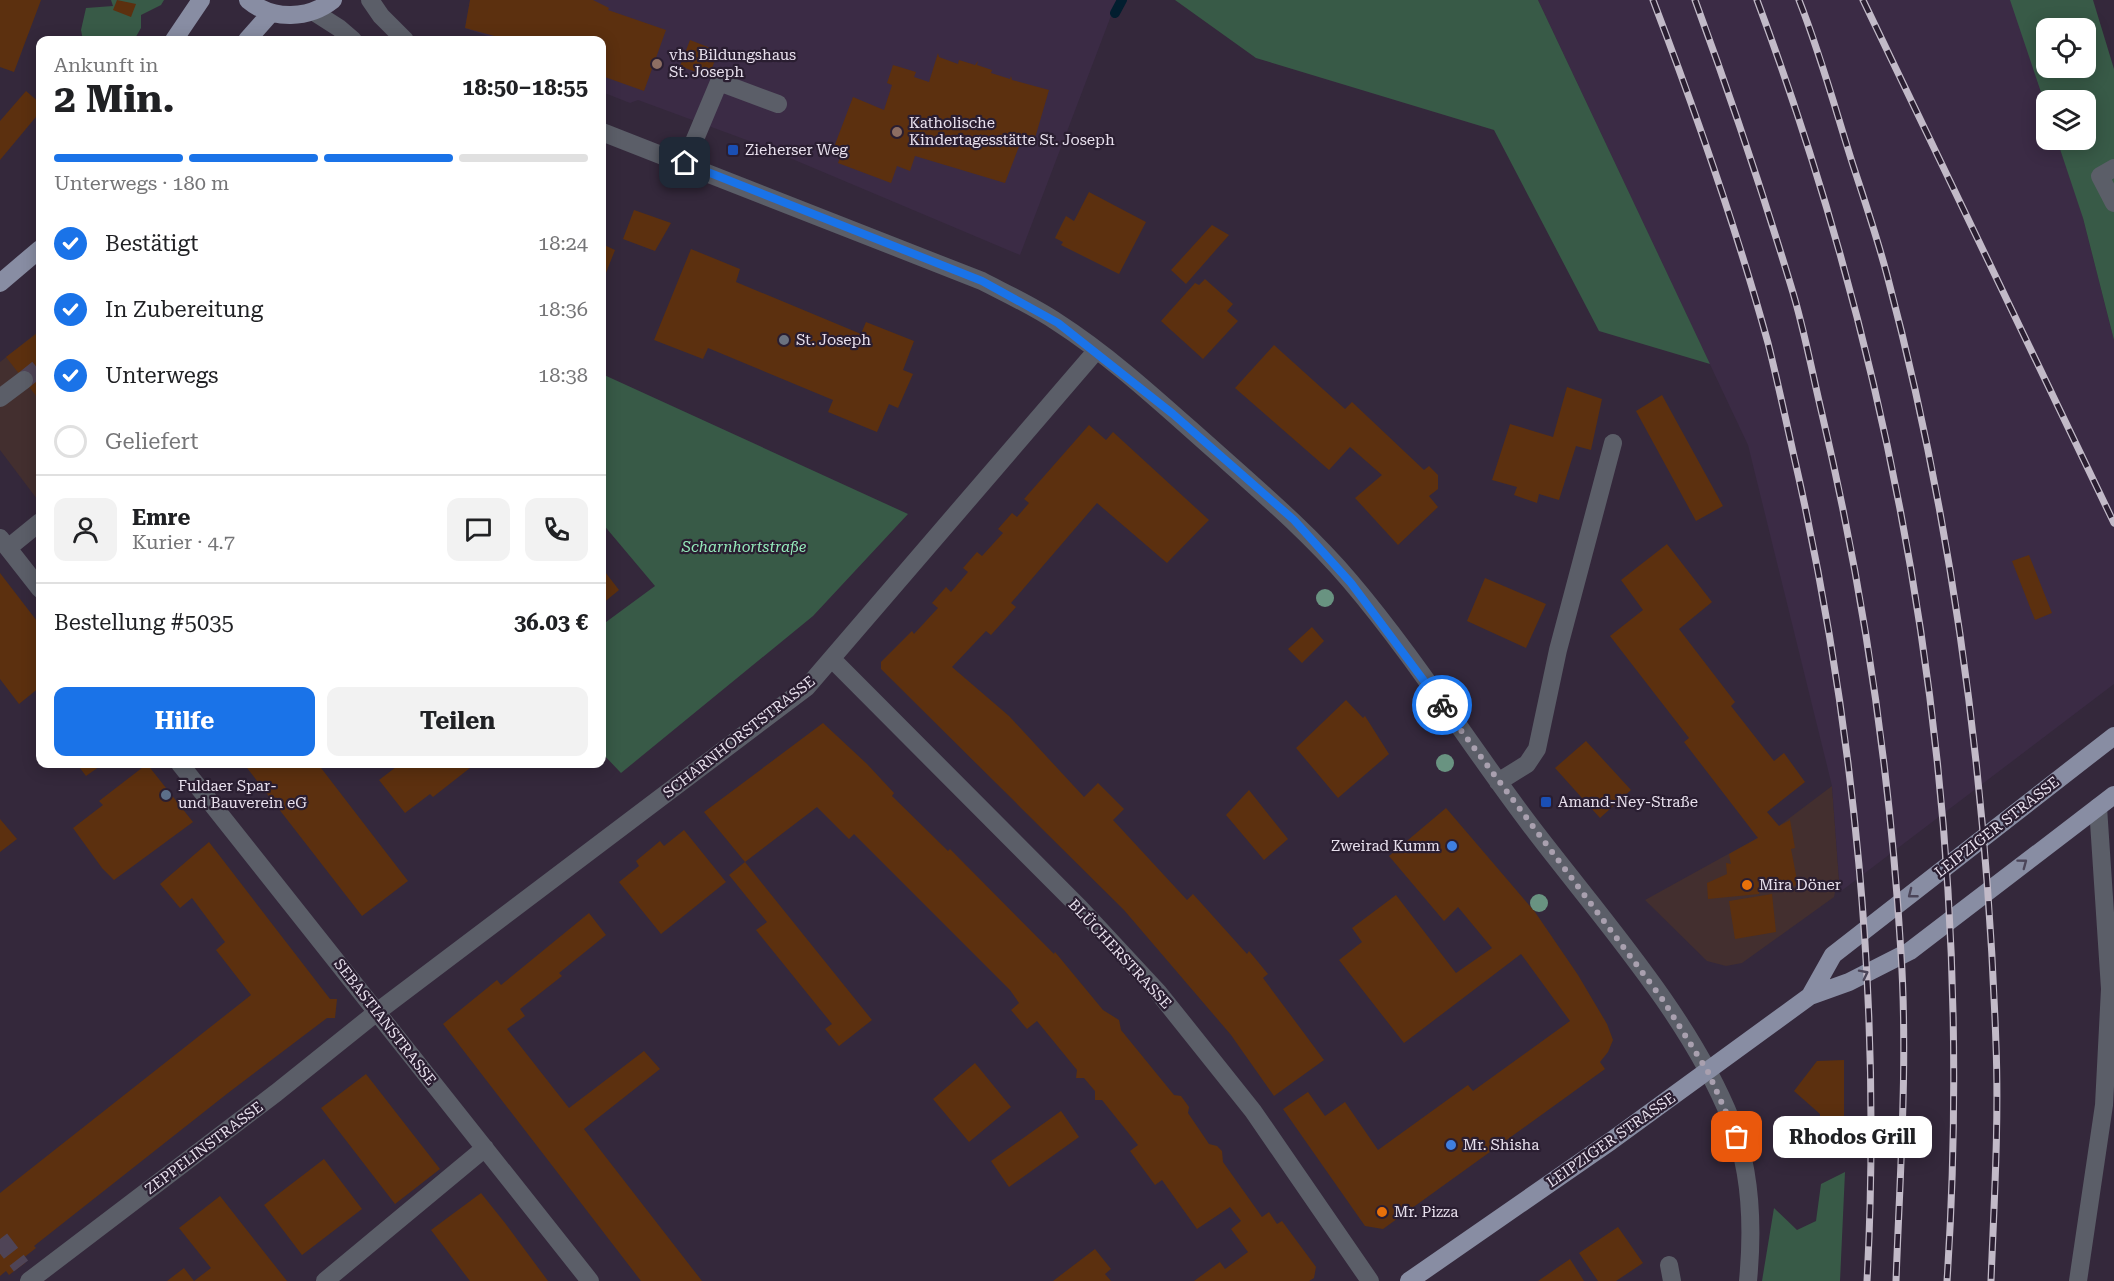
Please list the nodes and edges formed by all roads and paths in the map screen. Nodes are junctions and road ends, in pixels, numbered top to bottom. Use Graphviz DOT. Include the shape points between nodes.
graph roads {
  1 [pos="201,0"];
  2 [pos="248,0"];
  3 [pos="333,0"];
  4 [pos="370,0"];
  5 [pos="314,12"];
  6 [pos="271,13"];
  7 [pos="177,36"];
  8 [pos="251,36"];
  9 [pos="348,36"];
  10 [pos="401,36"];
  11 [pos="778,104"];
  12 [pos="606,133"];
  13 [pos="685,163"];
  14 [pos="2114,168"];
  15 [pos="2114,203"];
  16 [pos="36,252"];
  17 [pos="0,283"];
  18 [pos="1096,351"];
  19 [pos="24,380"];
  20 [pos="0,398"];
  21 [pos="1613,443"];
  22 [pos="36,524"];
  23 [pos="4,543"];
  24 [pos="36,584"];
  25 [pos="832,659"];
  26 [pos="2114,736"];
  27 [pos="183,768"];
  28 [pos="1498,782"];
  29 [pos="2114,795"];
  30 [pos="2098,807"];
  31 [pos="1810,996"];
  32 [pos="377,1012"];
  33 [pos="1708,1072"];
  34 [pos="485,1148"];
  35 [pos="28,1275"];
  36 [pos="324,1281"];
  37 [pos="590,1281"];
  38 [pos="1370,1281"];
  39 [pos="1409,1281"];
  40 [pos="1748,1281"];
  41 [pos="2078,1281"];
  1 -- 7 [label="main road"];
  2 -- 6 [label="main road"];
  3 -- 5 [label="main road"];
  4 -- 10 [label="street"];
  5 -- 6 [label="main road"];
  5 -- 9 [label="street"];
  6 -- 8 [label="main road"];
  11 -- 13 [label="street" via="719,82"];
  12 -- 13 [label="street"];
  13 -- 18 [label="street" via="982,281 1058,323"];
  14 -- 15 [label="street" via="2100,176"];
  16 -- 17 [label="main road"];
  18 -- 25 [label="street, SCHARNHORSTSTRASSE"];
  18 -- 28 [label="street" via="1294,520 1351,583"];
  19 -- 20 [label="street"];
  21 -- 28 [label="street" via="1558,650 1537,748 1527,764"];
  22 -- 23 [label="street"];
  23 -- 24 [label="street"];
  25 -- 32 [label="street, SCHARNHORSTSTRASSE" via="807,687"];
  25 -- 38 [label="street, BLÜCHERSTRASSE" via="1158,992 1253,1111"];
  26 -- 31 [label="main road, LEIPZIGER STRASSE, one-way" via="1833,955"];
  27 -- 32 [label="street, SEBASTIANSTRASSE"];
  28 -- 33 [label="street" via="1645,974"];
  29 -- 30 [label="main road, LEIPZIGER STRASSE"];
  31 -- 30 [label="main road, LEIPZIGER STRASSE, one-way" via="1849,982 1910,951"];
  30 -- 41 [label="street" via="2110,989 2104,1105"];
  31 -- 33 [label="main road, LEIPZIGER STRASSE"];
  32 -- 34 [label="street, SEBASTIANSTRASSE"];
  32 -- 35 [label="street, ZEPPELINSTRASSE" via="276,1093"];
  33 -- 39 [label="main road, LEIPZIGER STRASSE"];
  33 -- 40 [label="street" via="1740,1148 1751,1246"];
  34 -- 36 [label="street"];
  34 -- 37 [label="street, SEBASTIANSTRASSE"];
}
